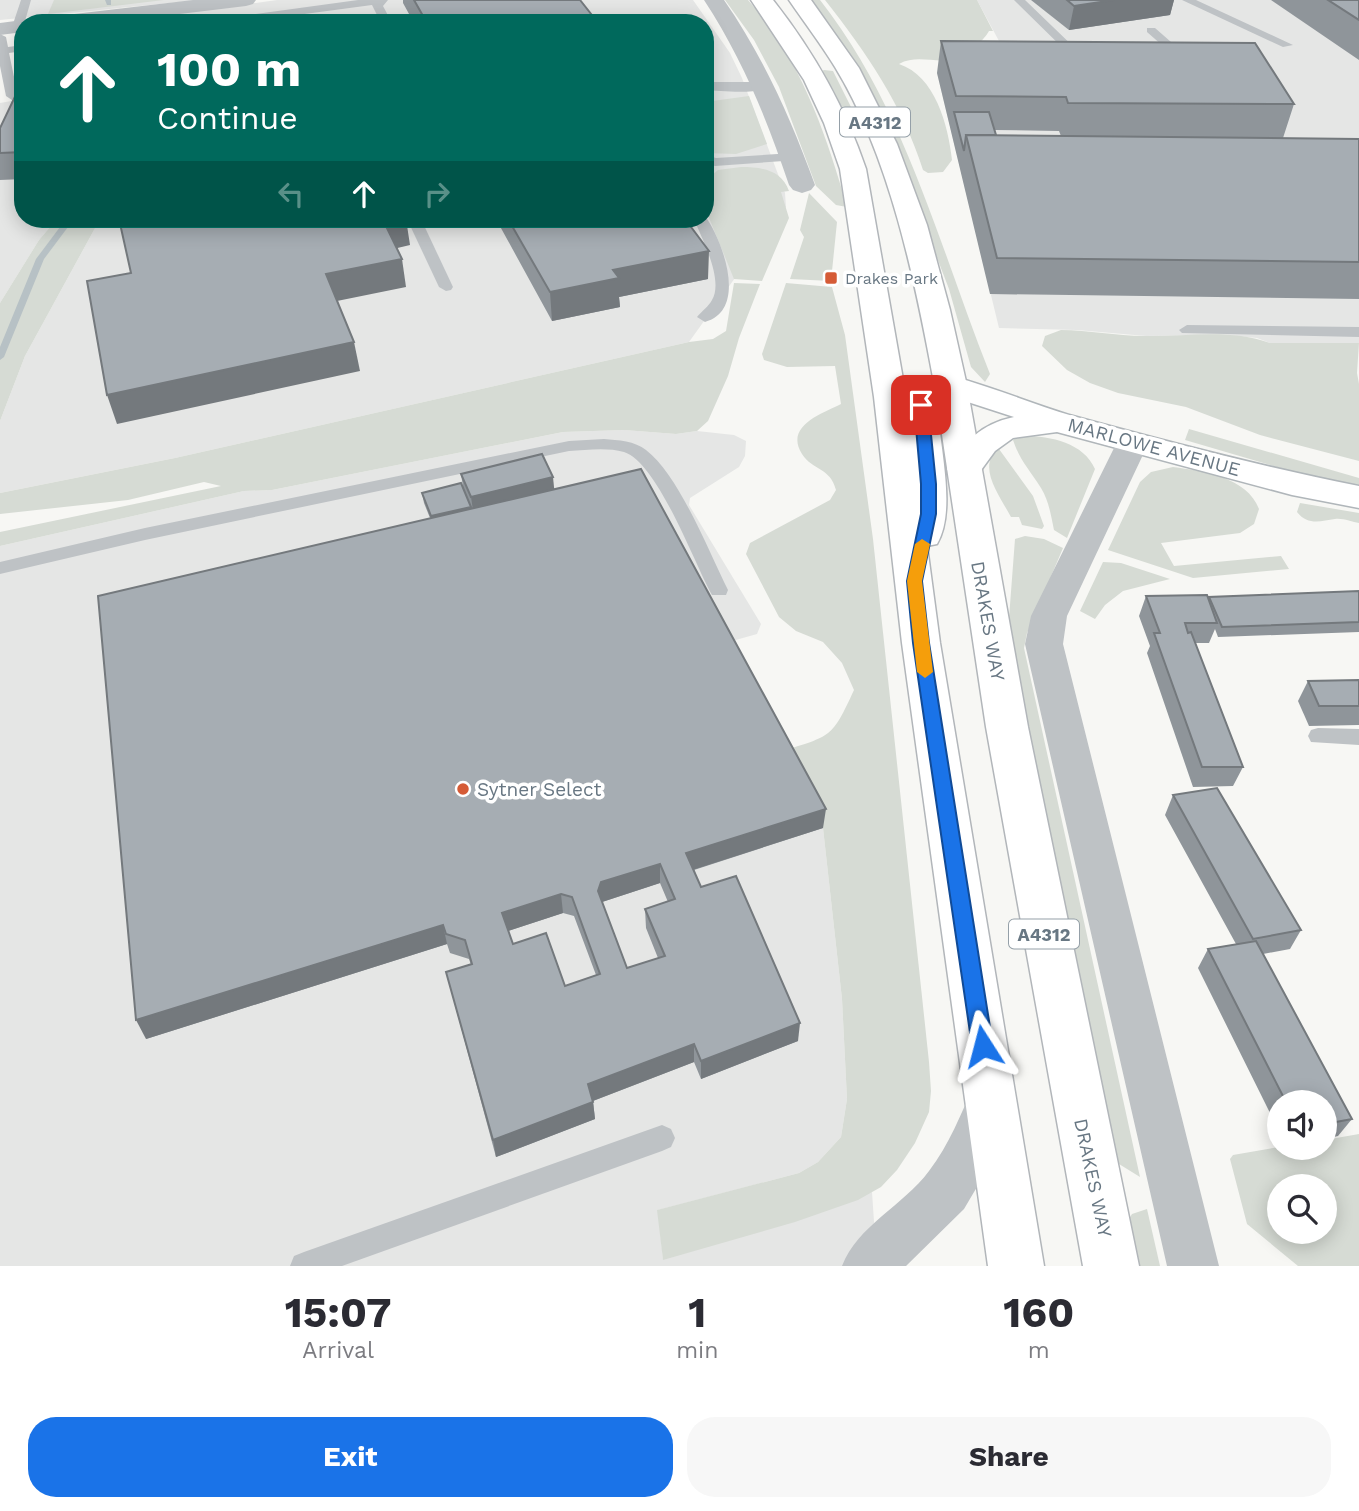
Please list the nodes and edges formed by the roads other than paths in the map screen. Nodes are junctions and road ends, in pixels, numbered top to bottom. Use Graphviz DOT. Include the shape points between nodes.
graph roads {
  1 [pos="246,0"];
  2 [pos="383,0"];
  3 [pos="714,0"];
  4 [pos="762,0"];
  5 [pos="800,0"];
  6 [pos="1019,0"];
  7 [pos="1187,0"];
  8 [pos="194,3"];
  9 [pos="114,14"];
  10 [pos="279,14"];
  11 [pos="382,14"];
  12 [pos="10,30"];
  13 [pos="1152,30"];
  14 [pos="1287,45"];
  15 [pos="1,51"];
  16 [pos="1090,56"];
  17 [pos="1158,58"];
  18 [pos="766,86"];
  19 [pos="8,87"];
  20 [pos="714,87"];
  21 [pos="793,157"];
  22 [pos="714,164"];
  23 [pos="802,185"];
  24 [pos="418,228"];
  25 [pos="704,228"];
  26 [pos="446,287"];
  27 [pos="705,317"];
  28 [pos="1187,330"];
  29 [pos="1359,332"];
  30 [pos="951,386"];
  31 [pos="1058,422"];
  32 [pos="1133,442"];
  33 [pos="964,470"];
  34 [pos="1359,497"];
  35 [pos="0,568"];
  36 [pos="915,581"];
  37 [pos="719,590"];
  38 [pos="1318,736"];
  39 [pos="1359,737"];
  40 [pos="991,1101"];
  41 [pos="662,1138"];
  42 [pos="304,1266"];
  43 [pos="868,1266"];
  44 [pos="1016,1266"];
  45 [pos="1111,1266"];
  46 [pos="1192,1266"];
  1 -- 8 [label="street"];
  2 -- 10 [label="lane"];
  2 -- 11 [label="lane" via="377,5"];
  3 -- 18 [label="street" via="746,46"];
  4 -- 36 [label="main road, A4312" via="812,73 844,139 853,169"];
  5 -- 30 [label="main road, DRAKES WAY / A4312" via="847,70 892,165 915,235"];
  6 -- 16 [label="lane" via="1077,56"];
  7 -- 14 [label="lane"];
  8 -- 9 [label="street"];
  12 -- 15 [label="lane"];
  13 -- 17 [label="lane" via="1185,58"];
  15 -- 19 [label="lane"];
  18 -- 20 [label="lane"];
  18 -- 21 [label="street"];
  21 -- 22 [label="lane"];
  21 -- 23 [label="street"];
  24 -- 26 [label="lane"];
  25 -- 27 [label="lane" via="724,288"];
  28 -- 29 [label="lane"];
  30 -- 31 [label="main road, MARLOWE AVENUE"];
  30 -- 33 [label="main road, DRAKES WAY / A4312"];
  30 -- 36 [label="main road" via="921,405 928,514"];
  31 -- 32 [label="main road, MARLOWE AVENUE"];
  31 -- 33 [label="main road" via="997,432 978,446"];
  32 -- 34 [label="main road, MARLOWE AVENUE"];
  32 -- 46 [label="street" via="1048,616 1044,644"];
  33 -- 45 [label="main road, DRAKES WAY / A4312" via="983,600"];
  35 -- 37 [label="lane" via="569,446 610,444 649,460"];
  36 -- 40 [label="main road, A4312"];
  38 -- 39 [label="lane"];
  40 -- 43 [label="street" via="969,1153 946,1191"];
  40 -- 44 [label="main road, A4312"];
  41 -- 42 [label="lane"];
}
